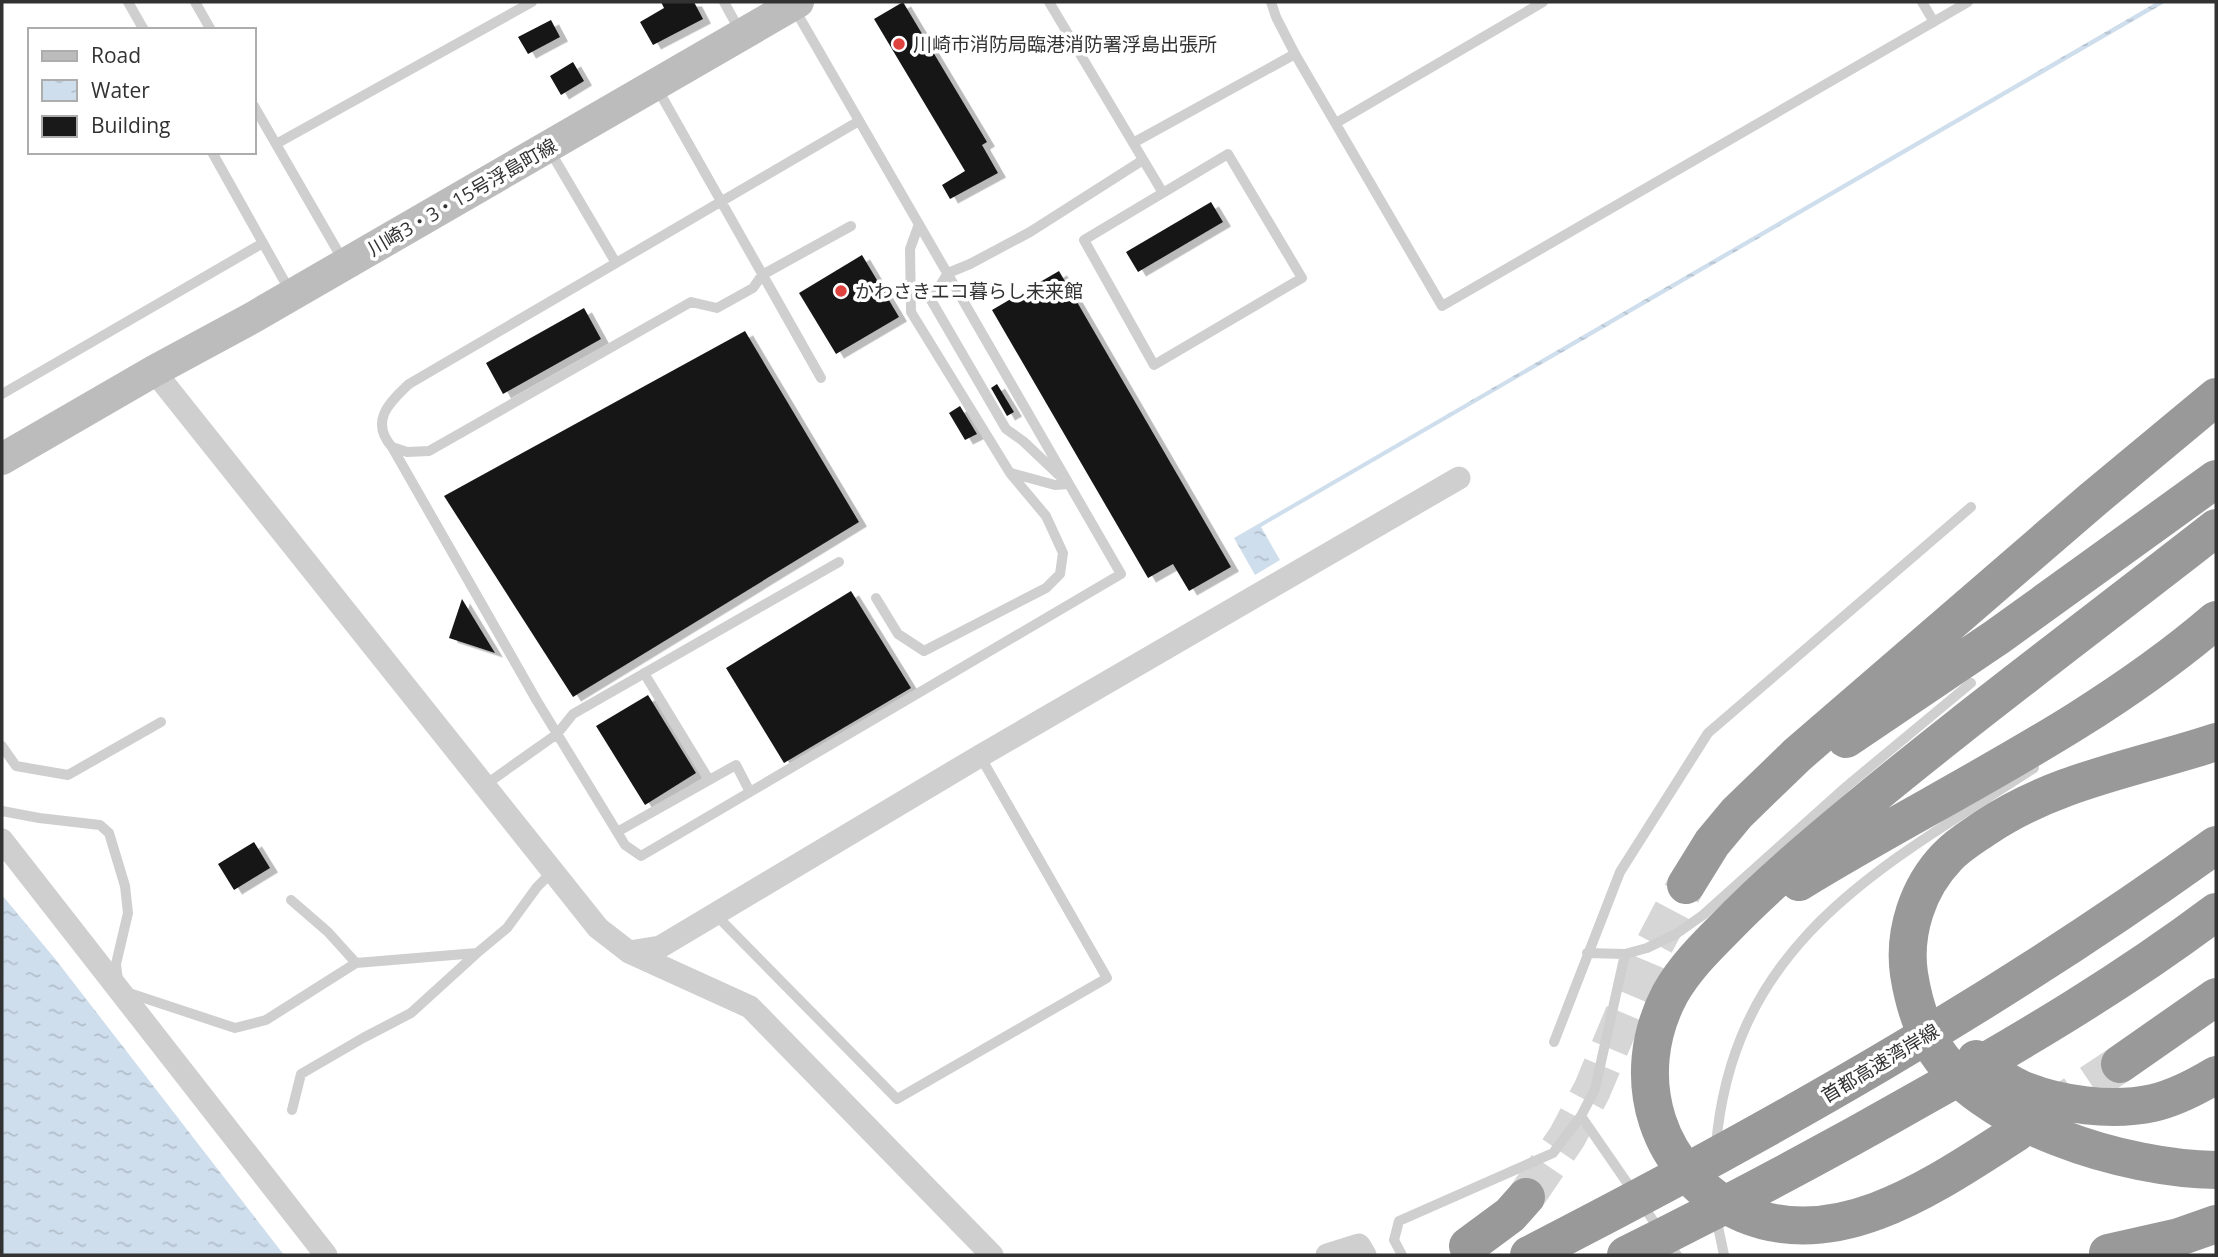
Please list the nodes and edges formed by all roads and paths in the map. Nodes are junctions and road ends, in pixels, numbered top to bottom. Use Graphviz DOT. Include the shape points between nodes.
graph roads {
  1 [pos="128,2"];
  2 [pos="195,2"];
  3 [pos="724,2"];
  4 [pos="1049,2"];
  5 [pos="1271,2"];
  6 [pos="1543,2"];
  7 [pos="1922,2"];
  8 [pos="1968,2"];
  9 [pos="527,3"];
  10 [pos="795,3"];
  11 [pos="1934,22"];
  12 [pos="143,28"];
  13 [pos="210,28"];
  14 [pos="741,35"];
  15 [pos="1295,54"];
  16 [pos="655,85"];
  17 [pos="256,110"];
  18 [pos="859,121"];
  19 [pos="1336,123"];
  20 [pos="1133,143"];
  21 [pos="276,145"];
  22 [pos="548,147"];
  23 [pos="213,154"];
  24 [pos="1143,160"];
  25 [pos="1163,193"];
  26 [pos="721,201"];
  27 [pos="919,224"];
  28 [pos="851,226"];
  29 [pos="263,243"];
  30 [pos="616,263"];
  31 [pos="346,264"];
  32 [pos="948,273"];
  33 [pos="762,275"];
  34 [pos="292,295"];
  35 [pos="154,371"];
  36 [pos="402,373"];
  37 [pos="821,378"];
  38 [pos="409,384"];
  39 [pos="2,394"];
  40 [pos="2216,397"];
  41 [pos="392,447"];
  42 [pos="2,459"];
  43 [pos="2216,466"];
  44 [pos="1010,473"];
  45 [pos="1459,478"];
  46 [pos="2216,479"];
  47 [pos="1069,484"];
  48 [pos="1971,507"];
  49 [pos="2216,528"];
  50 [pos="2119,550"];
  51 [pos="839,562"];
  52 [pos="876,598"];
  53 [pos="2216,623"];
  54 [pos="2152,671"];
  55 [pos="644,673"];
  56 [pos="1971,683"];
  57 [pos="161,722"];
  58 [pos="557,734"];
  59 [pos="2070,739"];
  60 [pos="2216,742"];
  61 [pos="2,746"];
  62 [pos="980,756"];
  63 [pos="2039,765"];
  64 [pos="709,780"];
  65 [pos="485,785"];
  66 [pos="750,792"];
  67 [pos="2,811"];
  68 [pos="617,832"];
  69 [pos="2,840"];
  70 [pos="1712,843"];
  71 [pos="2216,845"];
  72 [pos="553,871"];
  73 [pos="1686,885"];
  74 [pos="291,900"];
  75 [pos="2216,912"];
  76 [pos="715,914"];
  77 [pos="477,953"];
  78 [pos="629,953"];
  79 [pos="1587,953"];
  80 [pos="1625,954"];
  81 [pos="1696,958"];
  82 [pos="356,963"];
  83 [pos="118,989"];
  84 [pos="2216,997"];
  85 [pos="1554,1042"];
  86 [pos="2120,1064"];
  87 [pos="2216,1075"];
  88 [pos="292,1110"];
  89 [pos="2012,1110"];
  90 [pos="1581,1116"];
  91 [pos="2216,1170"];
  92 [pos="1526,1197"];
  93 [pos="2216,1224"];
  94 [pos="1468,1246"];
  95 [pos="2216,1252"];
  96 [pos="2108,1253"];
  97 [pos="326,1255"];
  98 [pos="992,1255"];
  99 [pos="1327,1255"];
  100 [pos="1365,1255"];
  101 [pos="1402,1255"];
  102 [pos="1529,1255"];
  103 [pos="1626,1255"];
  104 [pos="1677,1255"];
  105 [pos="1724,1255"];
  106 [pos="2206,1255"];
  1 -- 12 [label="lane"];
  2 -- 13 [label="lane"];
  3 -- 14 [label="lane"];
  4 -- 20 [label="lane"];
  5 -- 15 [label="lane"];
  6 -- 19 [label="lane"];
  7 -- 11 [label="lane"];
  8 -- 11 [label="lane"];
  9 -- 21 [label="lane"];
  10 -- 14 [label="street, 川崎3・3・15号浮島町線"];
  10 -- 18 [label="lane"];
  11 -- 19 [label="lane" via="1442,306"];
  14 -- 16 [label="street, 川崎3・3・15号浮島町線"];
  15 -- 19 [label="lane"];
  15 -- 20 [label="lane"];
  16 -- 22 [label="street, 川崎3・3・15号浮島町線"];
  16 -- 26 [label="lane"];
  17 -- 21 [label="lane"];
  18 -- 26 [label="lane"];
  18 -- 27 [label="lane"];
  20 -- 24 [label="lane"];
  21 -- 31 [label="lane"];
  22 -- 30 [label="lane"];
  22 -- 31 [label="street, 川崎3・3・15号浮島町線"];
  23 -- 29 [label="lane"];
  24 -- 25 [label="lane"];
  24 -- 32 [label="lane" via="1030,232"];
  25 -- 25 [label="lane" via="1084,240 1154,365 1302,278 1228,154"];
  26 -- 30 [label="lane"];
  26 -- 33 [label="lane"];
  27 -- 32 [label="lane"];
  27 -- 44 [label="lane" via="910,249 911,312"];
  28 -- 33 [label="lane"];
  29 -- 34 [label="lane"];
  29 -- 39 [label="lane"];
  30 -- 38 [label="lane"];
  31 -- 34 [label="street, 川崎3・3・15号浮島町線"];
  32 -- 47 [label="lane"];
  32 -- 47 [label="lane" via="931,300 1006,429"];
  33 -- 37 [label="lane"];
  33 -- 41 [label="lane" via="753,288 717,308 691,302 429,451"];
  34 -- 35 [label="street, 川崎3・3・15号浮島町線"];
  35 -- 42 [label="street, 川崎3・3・15号浮島町線"];
  35 -- 65 [label="street"];
  36 -- 38 [label="lane"];
  38 -- 41 [label="lane" via="384,413 382,430"];
  40 -- 70 [label="highway" via="1836,719 1762,788"];
  41 -- 58 [label="lane"];
  43 -- 50 [label="highway"];
  44 -- 47 [label="lane" via="1055,485"];
  44 -- 52 [label="lane" via="1046,516 1063,553 1060,574 1046,588 924,651 898,635"];
  45 -- 62 [label="street"];
  46 -- 50 [label="highway"];
  47 -- 66 [label="lane" via="1121,574"];
  48 -- 79 [label="lane" via="1708,733 1620,872"];
  49 -- 81 [label="highway" via="1923,756 1784,871"];
  50 -- 70 [label="highway" via="1773,789"];
  51 -- 55 [label="lane"];
  53 -- 54 [label="highway"];
  54 -- 59 [label="lane"];
  54 -- 81 [label="highway" via="2035,747 1788,889"];
  55 -- 58 [label="lane" via="573,714"];
  55 -- 64 [label="lane"];
  56 -- 80 [label="lane" via="1703,915 1676,934"];
  57 -- 61 [label="lane" via="68,775 16,766"];
  58 -- 65 [label="lane"];
  58 -- 68 [label="lane"];
  60 -- 89 [label="highway" via="2059,789 2013,810 1993,822 1947,883 1912,996 1921,1022 1948,1066 1974,1090"];
  62 -- 76 [label="street"];
  62 -- 76 [label="lane" via="1107,978 897,1100"];
  63 -- 105 [label="lane" via="1856,889 1809,932 1772,978 1733,1056 1718,1121 1717,1227"];
  64 -- 66 [label="lane" via="736,765"];
  64 -- 68 [label="lane"];
  65 -- 72 [label="street"];
  66 -- 68 [label="lane" via="641,856 625,845"];
  67 -- 83 [label="lane" via="100,825 109,833 128,913 116,964"];
  69 -- 83 [label="street"];
  70 -- 73 [label="highway"];
  71 -- 102 [label="highway, 首都高速湾岸線" via="1996,993 1835,1091"];
  72 -- 77 [label="lane" via="507,928"];
  72 -- 78 [label="street" via="598,928"];
  74 -- 82 [label="lane"];
  75 -- 103 [label="highway" via="2168,948 2012,1047 1848,1140"];
  76 -- 78 [label="street" via="660,947"];
  77 -- 82 [label="lane"];
  77 -- 88 [label="lane" via="411,1013 302,1074"];
  78 -- 98 [label="street" via="750,1007"];
  79 -- 80 [label="lane"];
  79 -- 85 [label="lane"];
  80 -- 90 [label="lane" via="1595,1089"];
  81 -- 89 [label="highway" via="1660,1016 1649,1070 1651,1098 1670,1151 1683,1169 1704,1191 1753,1217 1807,1226 1862,1216 1955,1172"];
  82 -- 83 [label="lane" via="267,1020 235,1028"];
  83 -- 97 [label="street"];
  84 -- 86 [label="highway"];
  87 -- 89 [label="highway" via="2174,1097 2135,1105 2051,1099"];
  89 -- 91 [label="highway" via="2049,1134 2094,1151 2145,1163"];
  90 -- 101 [label="lane" via="1553,1153 1399,1221 1394,1240"];
  90 -- 104 [label="lane"];
  92 -- 94 [label="highway"];
  93 -- 96 [label="highway"];
  95 -- 106 [label="highway"];
  99 -- 100 [label="street" via="1359,1245"];
}
